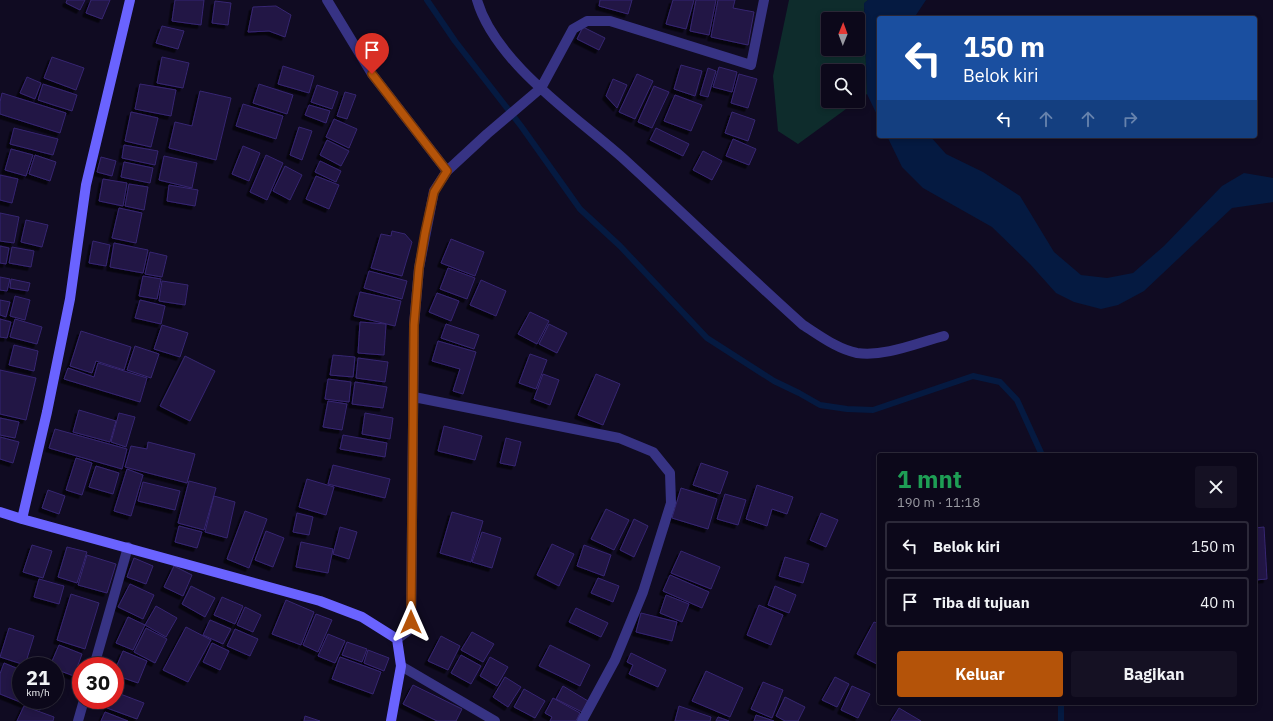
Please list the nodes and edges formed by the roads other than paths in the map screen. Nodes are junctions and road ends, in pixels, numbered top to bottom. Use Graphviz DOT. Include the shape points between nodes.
graph roads {
  1 [pos="130,0"];
  2 [pos="477,0"];
  3 [pos="764,0"];
  4 [pos="331,2"];
  5 [pos="541,88"];
  6 [pos="447,171"];
  7 [pos="944,336"];
  8 [pos="414,397"];
  9 [pos="0,512"];
  10 [pos="22,518"];
  11 [pos="128,547"];
  12 [pos="397,640"];
  13 [pos="97,657"];
  14 [pos="401,666"];
  15 [pos="81,709"];
  16 [pos="78,721"];
  17 [pos="390,721"];
  18 [pos="495,721"];
  19 [pos="582,721"];
  1 -- 10 [label="main road" via="86,185 70,299"];
  2 -- 5 [label="street" via="481,14 506,52"];
  3 -- 5 [label="street" via="751,65 610,22 587,21 573,30"];
  4 -- 6 [label="street" via="372,74"];
  5 -- 6 [label="street"];
  5 -- 7 [label="street" via="624,160 803,325 833,344 857,353 882,352"];
  6 -- 8 [label="street" via="434,192 419,268 414,325"];
  8 -- 12 [label="street" via="411,622 410,630"];
  8 -- 19 [label="street" via="620,438 653,452 670,473 671,503 643,592 615,660"];
  9 -- 10 [label="main road"];
  10 -- 11 [label="main road"];
  11 -- 12 [label="main road" via="320,601 362,617"];
  11 -- 13 [label="street"];
  12 -- 14 [label="main road"];
  14 -- 17 [label="main road"];
  14 -- 18 [label="street"];
  15 -- 16 [label="street"];
}
